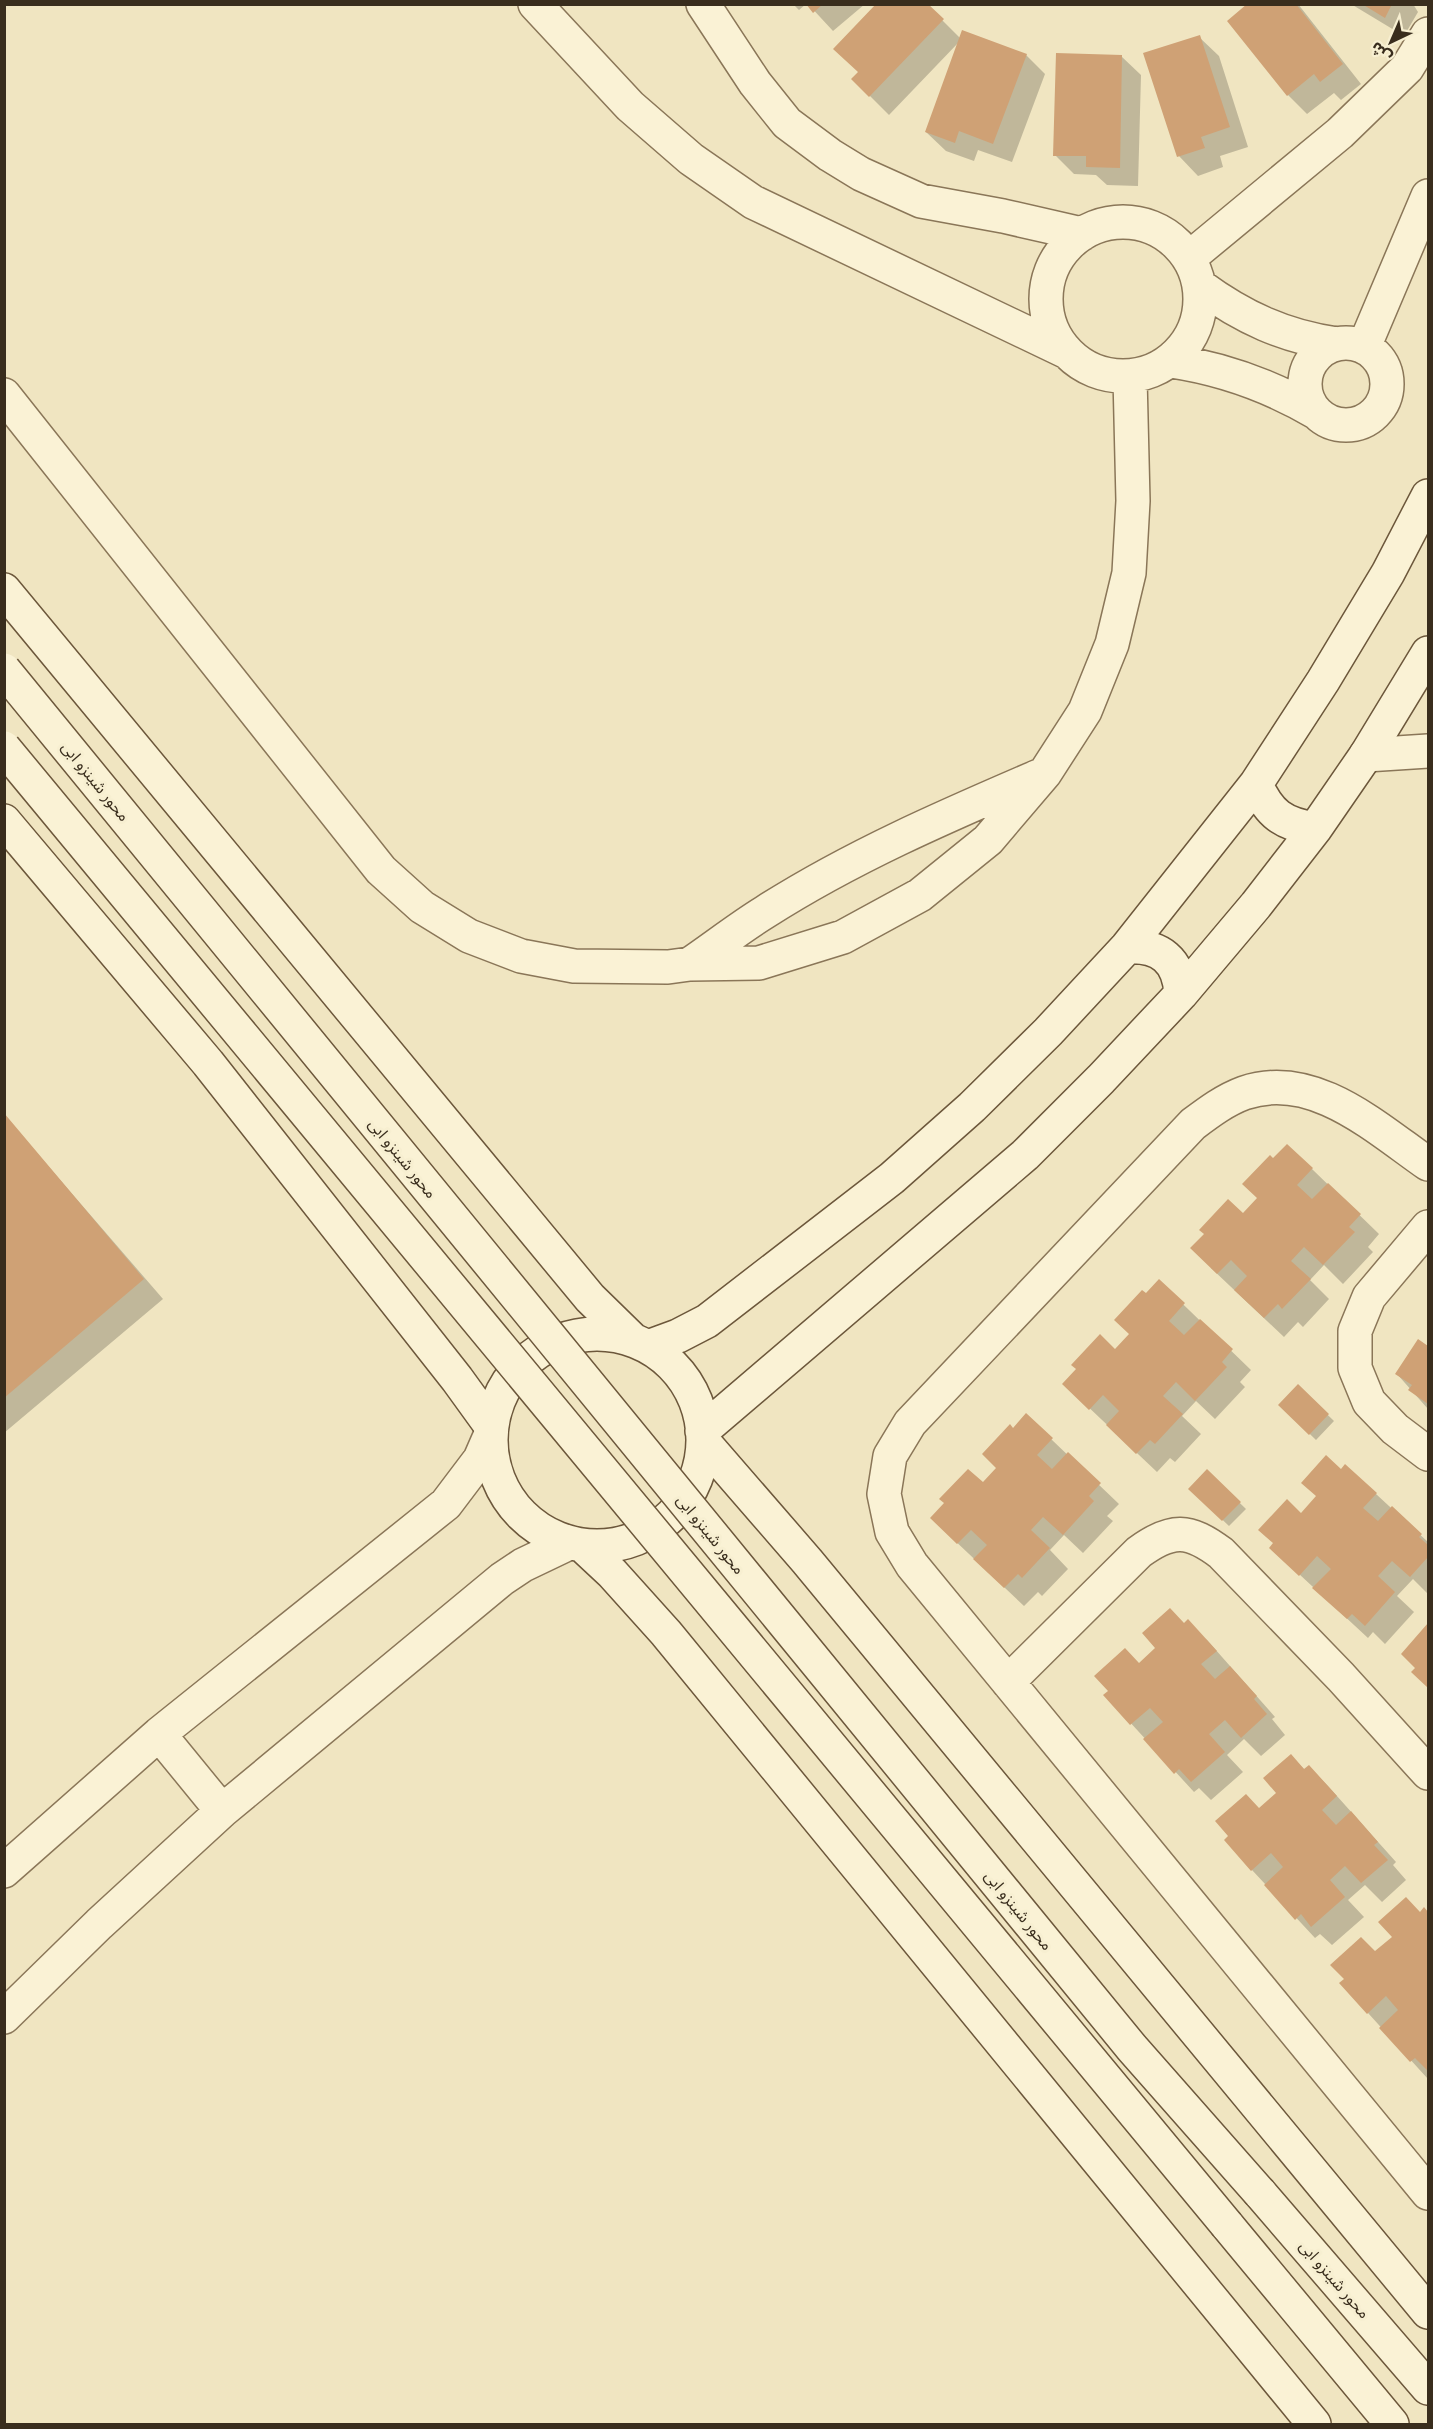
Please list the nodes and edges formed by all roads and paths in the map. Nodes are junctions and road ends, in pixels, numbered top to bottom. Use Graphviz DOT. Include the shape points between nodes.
graph roads {
  1 [pos="535,4"];
  2 [pos="703,4"];
  3 [pos="1428,34"];
  4 [pos="1428,196"];
  5 [pos="1082,234"];
  6 [pos="1194,272"];
  7 [pos="1351,346"];
  8 [pos="1067,352"];
  9 [pos="1171,361"];
  10 [pos="1130,376"];
  11 [pos="4,395"];
  12 [pos="1317,413"];
  13 [pos="1428,496"];
  14 [pos="4,590"];
  15 [pos="1428,653"];
  16 [pos="4,670"];
  17 [pos="4,748"];
  18 [pos="1428,751"];
  19 [pos="1366,755"];
  20 [pos="1045,773"];
  21 [pos="1256,784"];
  22 [pos="4,821"];
  23 [pos="1315,829"];
  24 [pos="1127,947"];
  25 [pos="690,964"];
  26 [pos="1181,994"];
  27 [pos="1428,1164"];
  28 [pos="1428,1227"];
  29 [pos="640,1343"];
  30 [pos="491,1431"];
  31 [pos="703,1436"];
  32 [pos="1428,1454"];
  33 [pos="576,1544"];
  34 [pos="1008,1682"];
  35 [pos="159,1734"];
  36 [pos="1428,1773"];
  37 [pos="222,1811"];
  38 [pos="4,1871"];
  39 [pos="4,2018"];
  40 [pos="1428,2193"];
  41 [pos="1428,2312"];
  42 [pos="1428,2388"];
  43 [pos="1314,2424"];
  44 [pos="1392,2424"];
  1 -- 8 [label="street" via="630,106 691,159 753,202"];
  2 -- 5 [label="street" via="755,83 787,123 861,174 921,201"];
  3 -- 6 [label="street" via="1407,68"];
  4 -- 7 [label="street"];
  5 -- 6 [label="street" via="1100,225 1140,224 1176,242"];
  5 -- 8 [label="street" via="1062,252 1049,276 1046,303 1052,330"];
  6 -- 7 [label="street" via="1233,309 1278,331"];
  6 -- 9 [label="street" via="1200,307 1196,327"];
  7 -- 12 [label="street" via="1324,349 1306,372 1305,387"];
  7 -- 12 [label="street" via="1374,354 1382,365 1387,390 1383,402 1376,412 1353,424 1340,425"];
  8 -- 10 [label="street" via="1085,367 1107,375"];
  9 -- 10 [label="street" via="1152,372"];
  9 -- 12 [label="street" via="1232,374 1290,397"];
  10 -- 20 [label="street" via="1133,501 1129,573 1112,644 1089,702"];
  11 -- 25 [label="street" via="381,870 422,907 469,936 521,956 574,966"];
  13 -- 21 [label="street" via="1388,573"];
  14 -- 29 [label="street" via="590,1298"];
  15 -- 19 [label="street"];
  16 -- 42 [label="street, محور شينزو ابى, bridge" via="1132,2048"];
  17 -- 44 [label="street, bridge"];
  18 -- 19 [label="street"];
  19 -- 23 [label="street"];
  20 -- 25 [label="street" via="863,856 765,912"];
  20 -- 25 [label="street" via="988,840 929,888 843,937 759,963"];
  21 -- 23 [label="street" via="1264,802 1277,816 1295,826"];
  21 -- 24 [label="street"];
  22 -- 30 [label="street" via="208,1064 457,1379"];
  23 -- 26 [label="street"];
  24 -- 26 [label="street" via="1154,949 1166,956 1175,967"];
  24 -- 29 [label="street" via="980,1099 892,1178 707,1321 678,1336"];
  26 -- 31 [label="street" via="1024,1155"];
  27 -- 34 [label="street" via="1354,1114 1310,1092 1280,1088 1245,1093 1223,1103 1193,1124 910,1423 890,1456 884,1494 892,1532 912,1565"];
  28 -- 32 [label="street" via="1369,1297 1354,1331 1354,1368 1369,1402 1395,1429"];
  29 -- 30 [label="street" via="591,1334 550,1344 532,1355 505,1386"];
  29 -- 31 [label="street" via="665,1359 691,1391"];
  30 -- 33 [label="street" via="496,1471 512,1503 528,1521 548,1534"];
  30 -- 35 [label="street" via="475,1466 446,1504"];
  31 -- 33 [label="street" via="693,1485 667,1520 627,1542 605,1546"];
  31 -- 41 [label="street"];
  33 -- 37 [label="street" via="523,1565 502,1579"];
  33 -- 43 [label="street" via="633,1595 666,1633"];
  34 -- 36 [label="street" via="1139,1552 1158,1538 1180,1534 1203,1539 1221,1552"];
  34 -- 40 [label="street"];
  35 -- 37 [label="street"];
  35 -- 38 [label="street"];
  37 -- 39 [label="street"];
}
